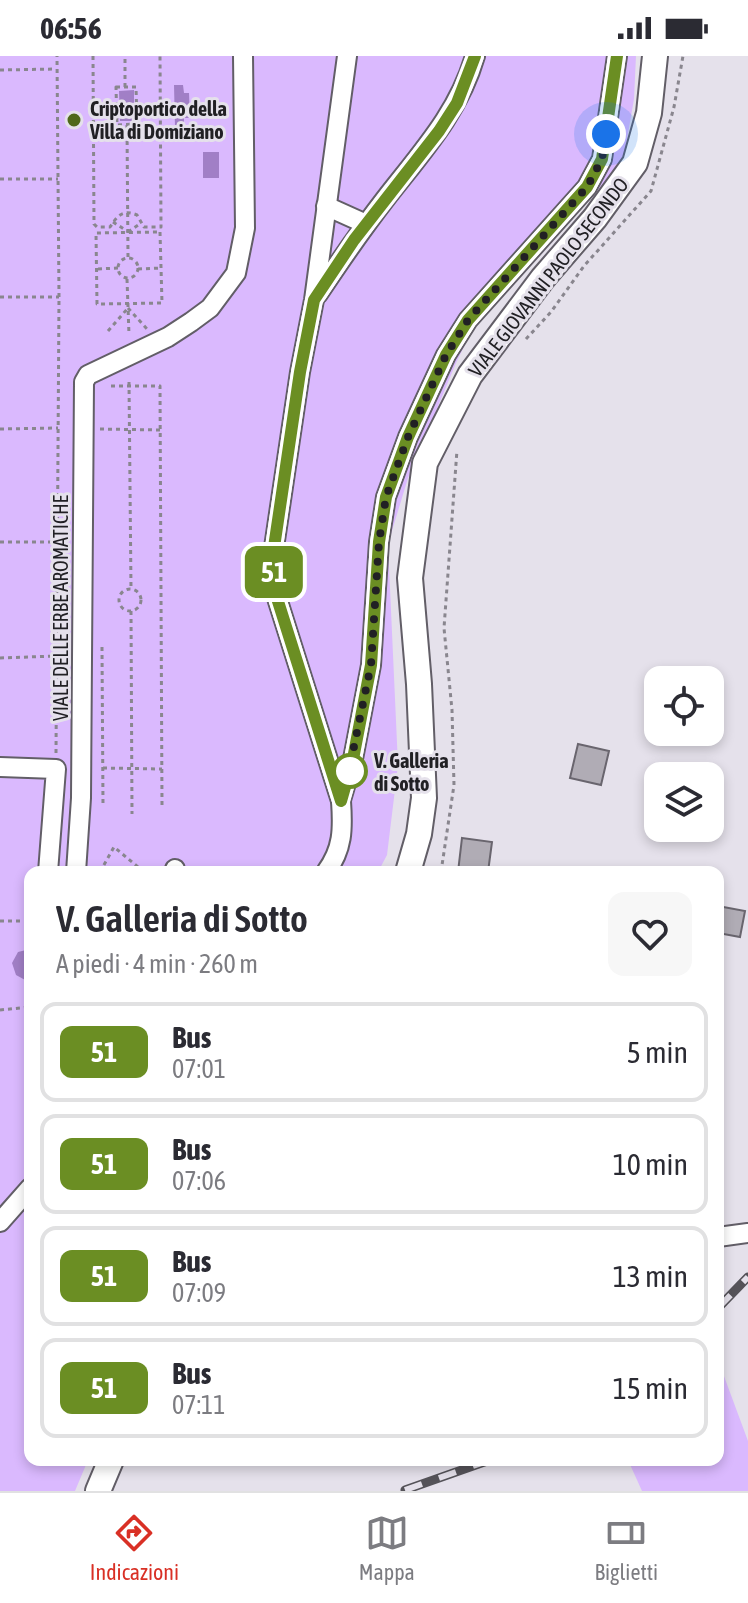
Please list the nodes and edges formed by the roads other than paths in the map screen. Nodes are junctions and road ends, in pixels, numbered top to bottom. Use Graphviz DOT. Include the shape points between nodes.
graph roads {
  1 [pos="243,56"];
  2 [pos="347,56"];
  3 [pos="475,56"];
  4 [pos="617,56"];
  5 [pos="655,56"];
  6 [pos="326,206"];
  7 [pos="366,224"];
  8 [pos="314,300"];
  9 [pos="0,767"];
  10 [pos="341,801"];
  11 [pos="331,865"];
  12 [pos="48,866"];
  13 [pos="77,866"];
  14 [pos="410,866"];
  15 [pos="24,1195"];
  16 [pos="0,1222"];
  17 [pos="745,1229"];
  18 [pos="724,1235"];
  19 [pos="108,1466"];
  20 [pos="98,1491"];
  1 -- 13 [label="street, VIALE DELLE ERBE AROMATICHE" via="245,228 236,273 210,308 97,379 88,375 84,388"];
  2 -- 6 [label="street"];
  3 -- 7 [label="street" via="457,103 439,131"];
  4 -- 10 [label="street" via="602,159 587,187 468,320 408,437 386,497 371,665"];
  5 -- 14 [label="main road, VIALE GIOVANNI PAOLO SECONDO" via="649,113 635,163 470,375 425,463 410,578 424,798"];
  6 -- 7 [label="street"];
  6 -- 8 [label="street"];
  7 -- 8 [label="street"];
  8 -- 10 [label="street" via="273,554 276,595"];
  9 -- 12 [label="street" via="56,769"];
  10 -- 11 [label="street" via="343,833"];
  15 -- 16 [label="street"];
  17 -- 18 [label="street"];
  19 -- 20 [label="main road"];
}
